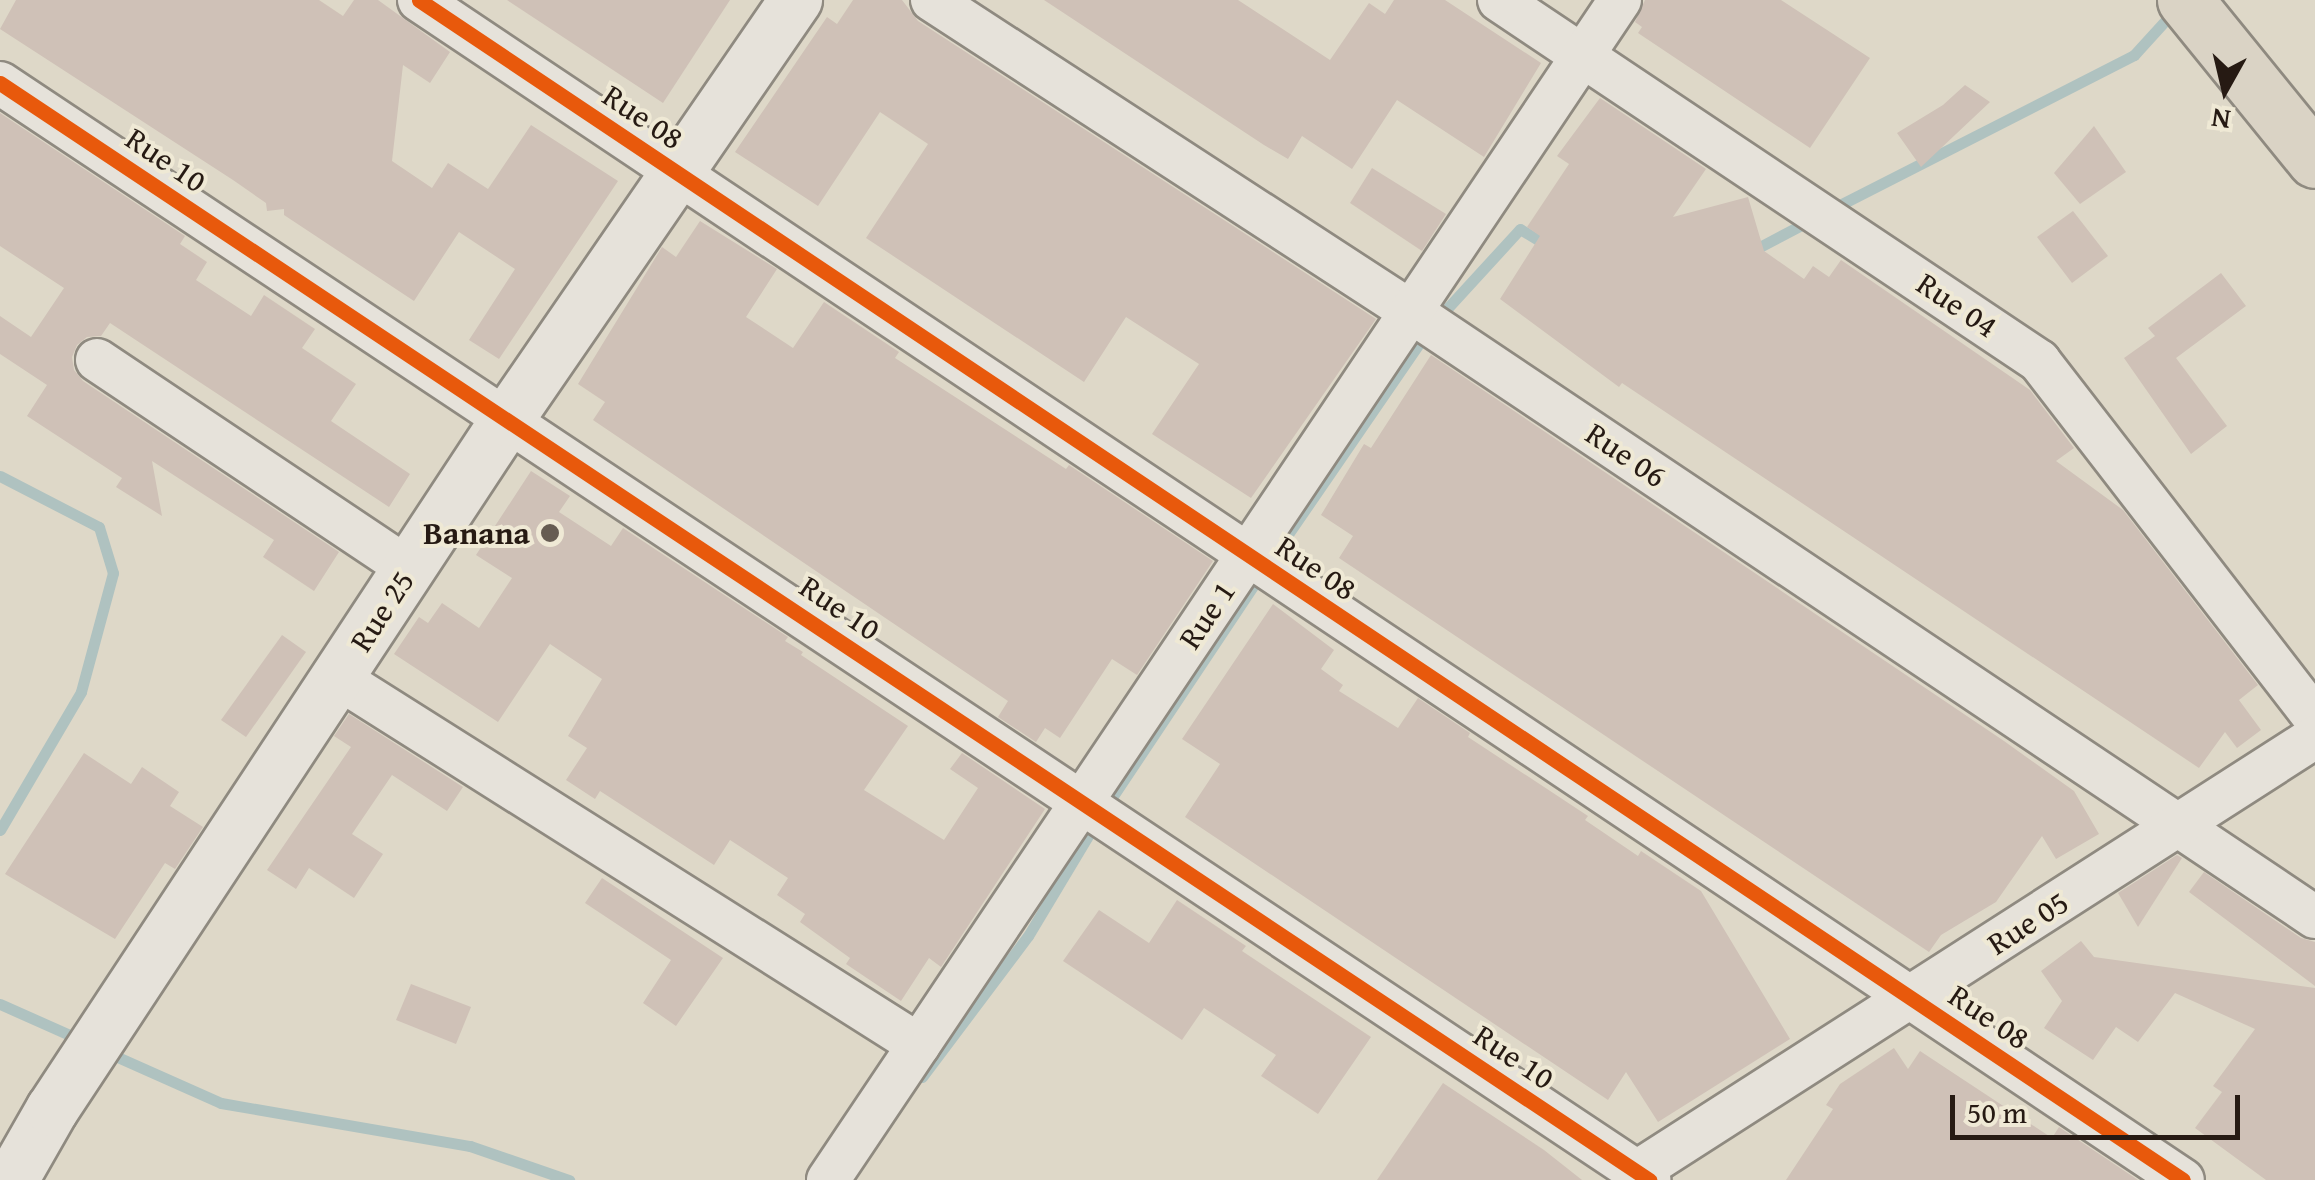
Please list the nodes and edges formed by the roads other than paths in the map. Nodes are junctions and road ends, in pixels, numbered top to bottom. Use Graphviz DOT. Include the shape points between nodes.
graph roads {
  1 [pos="419,0"];
  2 [pos="796,0"];
  3 [pos="932,0"];
  4 [pos="1499,0"];
  5 [pos="1620,0"];
  6 [pos="2185,0"];
  7 [pos="1583,56"];
  8 [pos="0,83"];
  9 [pos="2315,160"];
  10 [pos="676,172"];
  11 [pos="1410,311"];
  12 [pos="97,360"];
  13 [pos="508,420"];
  14 [pos="1247,555"];
  15 [pos="409,570"];
  16 [pos="338,678"];
  17 [pos="2315,718"];
  18 [pos="2315,737"];
  19 [pos="1081,802"];
  20 [pos="2178,826"];
  21 [pos="2315,918"];
  22 [pos="1912,998"];
  23 [pos="919,1045"];
  24 [pos="1643,1176"];
  25 [pos="12,1180"];
  26 [pos="828,1180"];
  27 [pos="2182,1180"];
  1 -- 10 [label="street, Rue 08"];
  2 -- 10 [label="street, Rue 25"];
  3 -- 11 [label="street, Rue 06"];
  4 -- 7 [label="street, Rue 04"];
  5 -- 7 [label="street, Rue 1"];
  6 -- 9 [label="highway"];
  7 -- 11 [label="street, Rue 1"];
  7 -- 17 [label="street, Rue 04" via="2039,362"];
  8 -- 13 [label="street, Rue 10"];
  10 -- 13 [label="street, Rue 25"];
  10 -- 14 [label="street, Rue 08"];
  11 -- 14 [label="street, Rue 1"];
  11 -- 20 [label="street, Rue 06"];
  12 -- 15 [label="street"];
  13 -- 15 [label="street, Rue 25"];
  13 -- 19 [label="street, Rue 10"];
  14 -- 19 [label="street, Rue 1"];
  14 -- 22 [label="street, Rue 08"];
  15 -- 16 [label="street, Rue 25"];
  16 -- 23 [label="street"];
  16 -- 25 [label="street, Rue 25"];
  18 -- 20 [label="street, Rue 05"];
  19 -- 23 [label="street, Rue 1"];
  19 -- 24 [label="street, Rue 10"];
  20 -- 21 [label="street, Rue 06"];
  20 -- 22 [label="street, Rue 05"];
  22 -- 24 [label="street, Rue 05"];
  22 -- 27 [label="street, Rue 08"];
  23 -- 26 [label="street, Rue 1"];
}
